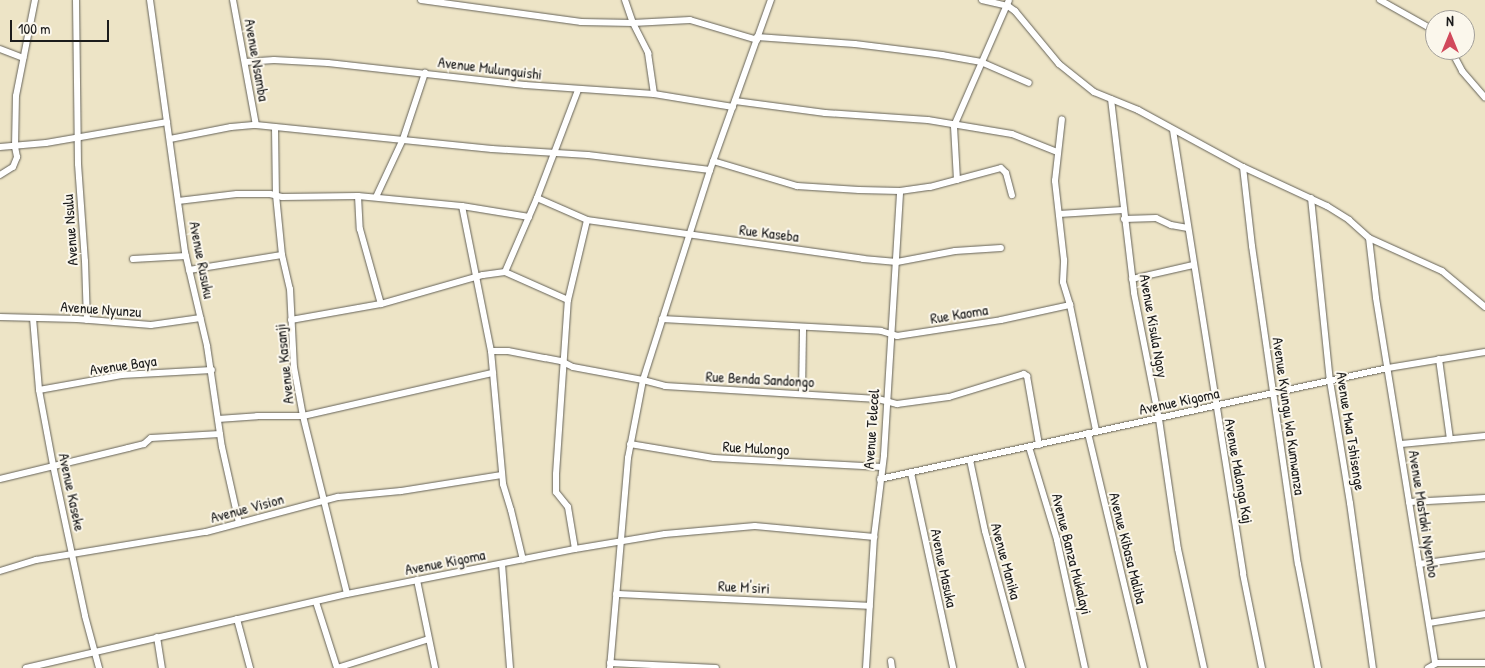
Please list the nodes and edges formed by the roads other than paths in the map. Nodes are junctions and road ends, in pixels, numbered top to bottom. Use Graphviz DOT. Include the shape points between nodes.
graph roads {
  1 [pos="35,0"];
  2 [pos="76,0"];
  3 [pos="150,0"];
  4 [pos="233,0"];
  5 [pos="421,0"];
  6 [pos="482,0"];
  7 [pos="625,0"];
  8 [pos="771,0"];
  9 [pos="982,0"];
  10 [pos="1380,0"];
  11 [pos="1008,3"];
  12 [pos="482,9"];
  13 [pos="633,23"];
  14 [pos="1425,25"];
  15 [pos="757,39"];
  16 [pos="0,49"];
  17 [pos="23,58"];
  18 [pos="1456,60"];
  19 [pos="245,62"];
  20 [pos="981,62"];
  21 [pos="425,73"];
  22 [pos="1029,83"];
  23 [pos="578,90"];
  24 [pos="654,94"];
  25 [pos="1485,97"];
  26 [pos="1111,99"];
  27 [pos="734,104"];
  28 [pos="1062,119"];
  29 [pos="167,122"];
  30 [pos="256,125"];
  31 [pos="954,126"];
  32 [pos="275,127"];
  33 [pos="1173,130"];
  34 [pos="78,138"];
  35 [pos="170,139"];
  36 [pos="404,139"];
  37 [pos="0,147"];
  38 [pos="15,147"];
  39 [pos="1058,152"];
  40 [pos="554,153"];
  41 [pos="714,162"];
  42 [pos="1243,167"];
  43 [pos="710,170"];
  44 [pos="0,175"];
  45 [pos="957,180"];
  46 [pos="900,191"];
  47 [pos="276,195"];
  48 [pos="1012,195"];
  49 [pos="358,196"];
  50 [pos="376,197"];
  51 [pos="537,198"];
  52 [pos="1312,198"];
  53 [pos="178,200"];
  54 [pos="462,206"];
  55 [pos="1123,210"];
  56 [pos="1059,214"];
  57 [pos="529,217"];
  58 [pos="1124,219"];
  59 [pos="587,220"];
  60 [pos="1188,228"];
  61 [pos="690,236"];
  62 [pos="1369,238"];
  63 [pos="1002,248"];
  64 [pos="282,255"];
  65 [pos="186,256"];
  66 [pos="132,259"];
  67 [pos="897,262"];
  68 [pos="1193,265"];
  69 [pos="189,270"];
  70 [pos="505,272"];
  71 [pos="477,276"];
  72 [pos="1132,279"];
  73 [pos="568,300"];
  74 [pos="380,304"];
  75 [pos="1070,305"];
  76 [pos="1485,307"];
  77 [pos="0,317"];
  78 [pos="33,318"];
  79 [pos="201,318"];
  80 [pos="662,319"];
  81 [pos="87,320"];
  82 [pos="292,320"];
  83 [pos="803,327"];
  84 [pos="890,334"];
  85 [pos="491,350"];
  86 [pos="1485,352"];
  87 [pos="1439,360"];
  88 [pos="564,362"];
  89 [pos="1388,368"];
  90 [pos="212,370"];
  91 [pos="493,373"];
  92 [pos="643,380"];
  93 [pos="1330,381"];
  94 [pos="39,390"];
  95 [pos="802,394"];
  96 [pos="1273,394"];
  97 [pos="886,400"];
  98 [pos="1216,406"];
  99 [pos="303,416"];
  100 [pos="218,419"];
  101 [pos="1159,419"];
  102 [pos="1096,432"];
  103 [pos="1088,433"];
  104 [pos="220,434"];
  105 [pos="1485,436"];
  106 [pos="1450,439"];
  107 [pos="630,444"];
  108 [pos="1401,444"];
  109 [pos="1040,445"];
  110 [pos="1029,447"];
  111 [pos="970,460"];
  112 [pos="53,465"];
  113 [pos="882,467"];
  114 [pos="911,473"];
  115 [pos="502,475"];
  116 [pos="880,478"];
  117 [pos="0,479"];
  118 [pos="1485,498"];
  119 [pos="323,500"];
  120 [pos="1409,502"];
  121 [pos="239,523"];
  122 [pos="874,537"];
  123 [pos="621,542"];
  124 [pos="575,549"];
  125 [pos="73,554"];
  126 [pos="1485,555"];
  127 [pos="522,560"];
  128 [pos="502,564"];
  129 [pos="1419,564"];
  130 [pos="0,571"];
  131 [pos="417,580"];
  132 [pos="347,594"];
  133 [pos="616,594"];
  134 [pos="316,602"];
  135 [pos="870,606"];
  136 [pos="1485,614"];
  137 [pos="236,619"];
  138 [pos="1429,623"];
  139 [pos="157,637"];
  140 [pos="429,639"];
  141 [pos="94,651"];
  142 [pos="1435,663"];
  143 [pos="1485,663"];
  144 [pos="1450,665"];
  145 [pos="610,666"];
  146 [pos="26,668"];
  147 [pos="99,668"];
  148 [pos="162,668"];
  149 [pos="250,668"];
  150 [pos="337,668"];
  151 [pos="435,668"];
  152 [pos="510,668"];
  153 [pos="716,668"];
  154 [pos="866,668"];
  155 [pos="953,668"];
  156 [pos="1022,668"];
  157 [pos="1085,668"];
  158 [pos="1144,668"];
  159 [pos="1204,668"];
  160 [pos="1262,668"];
  161 [pos="1318,668"];
  162 [pos="1373,668"];
  163 [pos="1428,668"];
  1 -- 17 [label="street"];
  2 -- 34 [label="street, Avenue Nsulu"];
  3 -- 29 [label="street, Avenue Rusuku"];
  4 -- 19 [label="street, Avenue Nsamba"];
  5 -- 12 [label="street"];
  6 -- 12 [label="street"];
  7 -- 13 [label="street"];
  8 -- 15 [label="street"];
  9 -- 11 [label="street"];
  10 -- 14 [label="street"];
  11 -- 20 [label="street"];
  11 -- 26 [label="street" via="1059,64 1086,87"];
  12 -- 13 [label="street" via="572,21"];
  13 -- 15 [label="street" via="690,20"];
  13 -- 24 [label="street" via="648,53"];
  15 -- 20 [label="street" via="871,46"];
  15 -- 27 [label="street"];
  16 -- 17 [label="street"];
  17 -- 38 [label="street" via="16,96"];
  18 -- 25 [label="street"];
  19 -- 21 [label="street, Avenue Mulunguishi" via="328,63"];
  19 -- 30 [label="street, Avenue Nsamba"];
  20 -- 22 [label="street"];
  20 -- 31 [label="street"];
  21 -- 23 [label="street, Avenue Mulunguishi"];
  21 -- 36 [label="street"];
  23 -- 24 [label="street, Avenue Mulunguishi"];
  23 -- 40 [label="street"];
  24 -- 27 [label="street, Avenue Mulunguishi"];
  26 -- 33 [label="street"];
  26 -- 55 [label="street, Avenue Kisula Ngoy"];
  27 -- 31 [label="street, Avenue Mulunguishi" via="920,118"];
  27 -- 41 [label="street"];
  28 -- 39 [label="street"];
  29 -- 34 [label="street"];
  29 -- 35 [label="street, Avenue Rusuku"];
  30 -- 32 [label="street"];
  30 -- 35 [label="street"];
  31 -- 39 [label="street, Avenue Mulunguishi" via="1012,134"];
  31 -- 45 [label="street"];
  32 -- 36 [label="street"];
  32 -- 47 [label="street, Avenue Kasanji"];
  33 -- 42 [label="street"];
  33 -- 60 [label="street, Avenue Malonga Kaj"];
  34 -- 38 [label="street"];
  34 -- 81 [label="street, Avenue Nsulu"];
  35 -- 53 [label="street, Avenue Rusuku"];
  36 -- 40 [label="street"];
  36 -- 50 [label="street"];
  37 -- 38 [label="street"];
  38 -- 44 [label="street" via="17,156 13,167"];
  39 -- 56 [label="street" via="1055,181"];
  40 -- 43 [label="street"];
  40 -- 51 [label="street"];
  41 -- 43 [label="street"];
  41 -- 46 [label="street" via="810,188"];
  42 -- 52 [label="street"];
  42 -- 96 [label="street, Avenue Kyungu Wa Kumwanza"];
  43 -- 61 [label="street"];
  45 -- 46 [label="street" via="930,188"];
  45 -- 48 [label="street" via="1001,168 1006,173"];
  46 -- 67 [label="street, Avenue Telecel"];
  47 -- 49 [label="street"];
  47 -- 53 [label="street" via="221,195"];
  47 -- 64 [label="street, Avenue Kasanji"];
  49 -- 50 [label="street"];
  49 -- 74 [label="street" via="360,229"];
  50 -- 54 [label="street"];
  51 -- 57 [label="street"];
  51 -- 59 [label="street, Rue Kaseba"];
  52 -- 62 [label="street" via="1338,212"];
  52 -- 93 [label="street, Avenue Mwa Tshisenge"];
  53 -- 65 [label="street, Avenue Rusuku"];
  54 -- 57 [label="street"];
  54 -- 71 [label="street"];
  55 -- 56 [label="street"];
  55 -- 58 [label="street, Avenue Kisula Ngoy"];
  56 -- 75 [label="street" via="1063,282"];
  57 -- 70 [label="street"];
  58 -- 60 [label="street" via="1156,218"];
  58 -- 72 [label="street, Avenue Kisula Ngoy"];
  59 -- 61 [label="street, Rue Kaseba"];
  59 -- 73 [label="street"];
  60 -- 68 [label="street, Avenue Malonga Kaj"];
  61 -- 67 [label="street, Rue Kaseba"];
  61 -- 80 [label="street"];
  62 -- 76 [label="street" via="1442,271"];
  62 -- 89 [label="street, Avenue Mastaki Nyembo"];
  63 -- 67 [label="street, Rue Kaseba"];
  64 -- 69 [label="street"];
  64 -- 82 [label="street, Avenue Kasanji"];
  65 -- 66 [label="street"];
  65 -- 69 [label="street, Avenue Rusuku"];
  67 -- 84 [label="street, Avenue Telecel"];
  68 -- 72 [label="street"];
  68 -- 98 [label="street, Avenue Malonga Kaj"];
  69 -- 79 [label="street, Avenue Rusuku"];
  70 -- 71 [label="street"];
  70 -- 73 [label="street"];
  71 -- 74 [label="street"];
  71 -- 85 [label="street"];
  72 -- 101 [label="street, Avenue Kisula Ngoy"];
  73 -- 88 [label="street"];
  74 -- 82 [label="street"];
  75 -- 84 [label="street, Rue Kaoma" via="922,333"];
  75 -- 102 [label="street"];
  77 -- 78 [label="street, Avenue Nyunzu"];
  78 -- 81 [label="street, Avenue Nyunzu"];
  78 -- 94 [label="street, Avenue Kaseke"];
  79 -- 81 [label="street, Avenue Nyunzu" via="152,325"];
  79 -- 90 [label="street, Avenue Rusuku"];
  80 -- 83 [label="street, Rue Kaoma"];
  80 -- 92 [label="street"];
  82 -- 99 [label="street, Avenue Kasanji" via="294,367"];
  83 -- 84 [label="street, Rue Kaoma"];
  83 -- 95 [label="street"];
  84 -- 97 [label="street, Avenue Telecel"];
  85 -- 88 [label="street, Rue Benda Sandongo"];
  85 -- 91 [label="street"];
  86 -- 87 [label="street, Avenue Kigoma"];
  87 -- 89 [label="street, Avenue Kigoma"];
  87 -- 106 [label="street"];
  88 -- 92 [label="street, Rue Benda Sandongo" via="573,368"];
  88 -- 124 [label="street" via="556,489 568,507"];
  89 -- 93 [label="street, Avenue Kigoma"];
  89 -- 108 [label="street, Avenue Mastaki Nyembo"];
  90 -- 94 [label="street, Avenue Baya" via="128,374"];
  90 -- 100 [label="street, Avenue Rusuku"];
  91 -- 99 [label="street"];
  91 -- 115 [label="street"];
  92 -- 95 [label="street, Rue Benda Sandongo" via="675,387"];
  92 -- 107 [label="street"];
  93 -- 96 [label="street, Avenue Kigoma"];
  93 -- 162 [label="street, Avenue Mwa Tshisenge"];
  94 -- 112 [label="street, Avenue Kaseke"];
  95 -- 97 [label="street, Rue Benda Sandongo"];
  96 -- 98 [label="street, Avenue Kigoma"];
  96 -- 161 [label="street, Avenue Kyungu Wa Kumwanza" via="1304,603"];
  97 -- 109 [label="street, Rue Benda Sandongo" via="897,404 929,401 1019,374 1027,376"];
  97 -- 113 [label="street, Avenue Telecel"];
  98 -- 101 [label="street, Avenue Kigoma"];
  98 -- 160 [label="street, Avenue Malonga Kaj"];
  99 -- 100 [label="street"];
  99 -- 119 [label="street, Avenue Kasanji"];
  100 -- 104 [label="street, Avenue Rusuku"];
  101 -- 102 [label="street, Avenue Kigoma"];
  101 -- 159 [label="street, Avenue Kisula Ngoy" via="1178,549"];
  102 -- 103 [label="street, Avenue Kigoma"];
  103 -- 109 [label="street, Avenue Kigoma"];
  103 -- 158 [label="street, Avenue Kibasa Maliba"];
  104 -- 112 [label="street" via="151,438 144,444"];
  104 -- 121 [label="street, Avenue Rusuku"];
  105 -- 106 [label="street"];
  106 -- 108 [label="street"];
  107 -- 113 [label="street, Rue Mulongo" via="714,458"];
  107 -- 123 [label="street"];
  108 -- 120 [label="street, Avenue Mastaki Nyembo"];
  109 -- 110 [label="street, Avenue Kigoma"];
  110 -- 111 [label="street, Avenue Kigoma"];
  110 -- 157 [label="street, Avenue Banza Mukalayi" via="1057,540"];
  111 -- 114 [label="street, Avenue Kigoma"];
  111 -- 156 [label="street, Avenue Manika" via="985,531"];
  112 -- 117 [label="street"];
  112 -- 125 [label="street, Avenue Kaseke"];
  113 -- 116 [label="street, Avenue Telecel"];
  114 -- 116 [label="street, Avenue Kigoma"];
  114 -- 155 [label="street, Avenue Masuka"];
  115 -- 119 [label="street, Avenue Vision"];
  115 -- 127 [label="street"];
  116 -- 122 [label="street, Avenue Telecel"];
  118 -- 120 [label="street"];
  119 -- 121 [label="street, Avenue Vision"];
  119 -- 132 [label="street, Avenue Kasanji"];
  120 -- 129 [label="street, Avenue Mastaki Nyembo"];
  121 -- 125 [label="street, Avenue Vision"];
  122 -- 123 [label="street, Avenue Kigoma" via="743,526"];
  122 -- 135 [label="street, Avenue Telecel"];
  123 -- 124 [label="street, Avenue Kigoma"];
  123 -- 133 [label="street"];
  124 -- 127 [label="street, Avenue Kigoma"];
  125 -- 130 [label="street, Avenue Vision" via="36,560"];
  125 -- 141 [label="street, Avenue Kaseke"];
  126 -- 129 [label="street"];
  127 -- 128 [label="street, Avenue Kigoma"];
  128 -- 131 [label="street, Avenue Kigoma"];
  128 -- 152 [label="street"];
  129 -- 138 [label="street, Avenue Mastaki Nyembo"];
  131 -- 132 [label="street, Avenue Kigoma"];
  131 -- 140 [label="street"];
  132 -- 134 [label="street, Avenue Kigoma"];
  133 -- 135 [label="street, Rue M'siri"];
  133 -- 145 [label="street"];
  134 -- 137 [label="street, Avenue Kigoma"];
  134 -- 150 [label="street"];
  135 -- 154 [label="street, Avenue Telecel"];
  136 -- 138 [label="street"];
  137 -- 139 [label="street, Avenue Kigoma"];
  137 -- 149 [label="street"];
  138 -- 142 [label="street, Avenue Mastaki Nyembo"];
  139 -- 141 [label="street, Avenue Kigoma"];
  139 -- 148 [label="street"];
  140 -- 150 [label="street"];
  140 -- 151 [label="street"];
  141 -- 146 [label="street, Avenue Kigoma"];
  141 -- 147 [label="street, Avenue Kaseke"];
  142 -- 144 [label="street"];
  142 -- 163 [label="street"];
  143 -- 144 [label="street"];
  145 -- 153 [label="street"];
}
